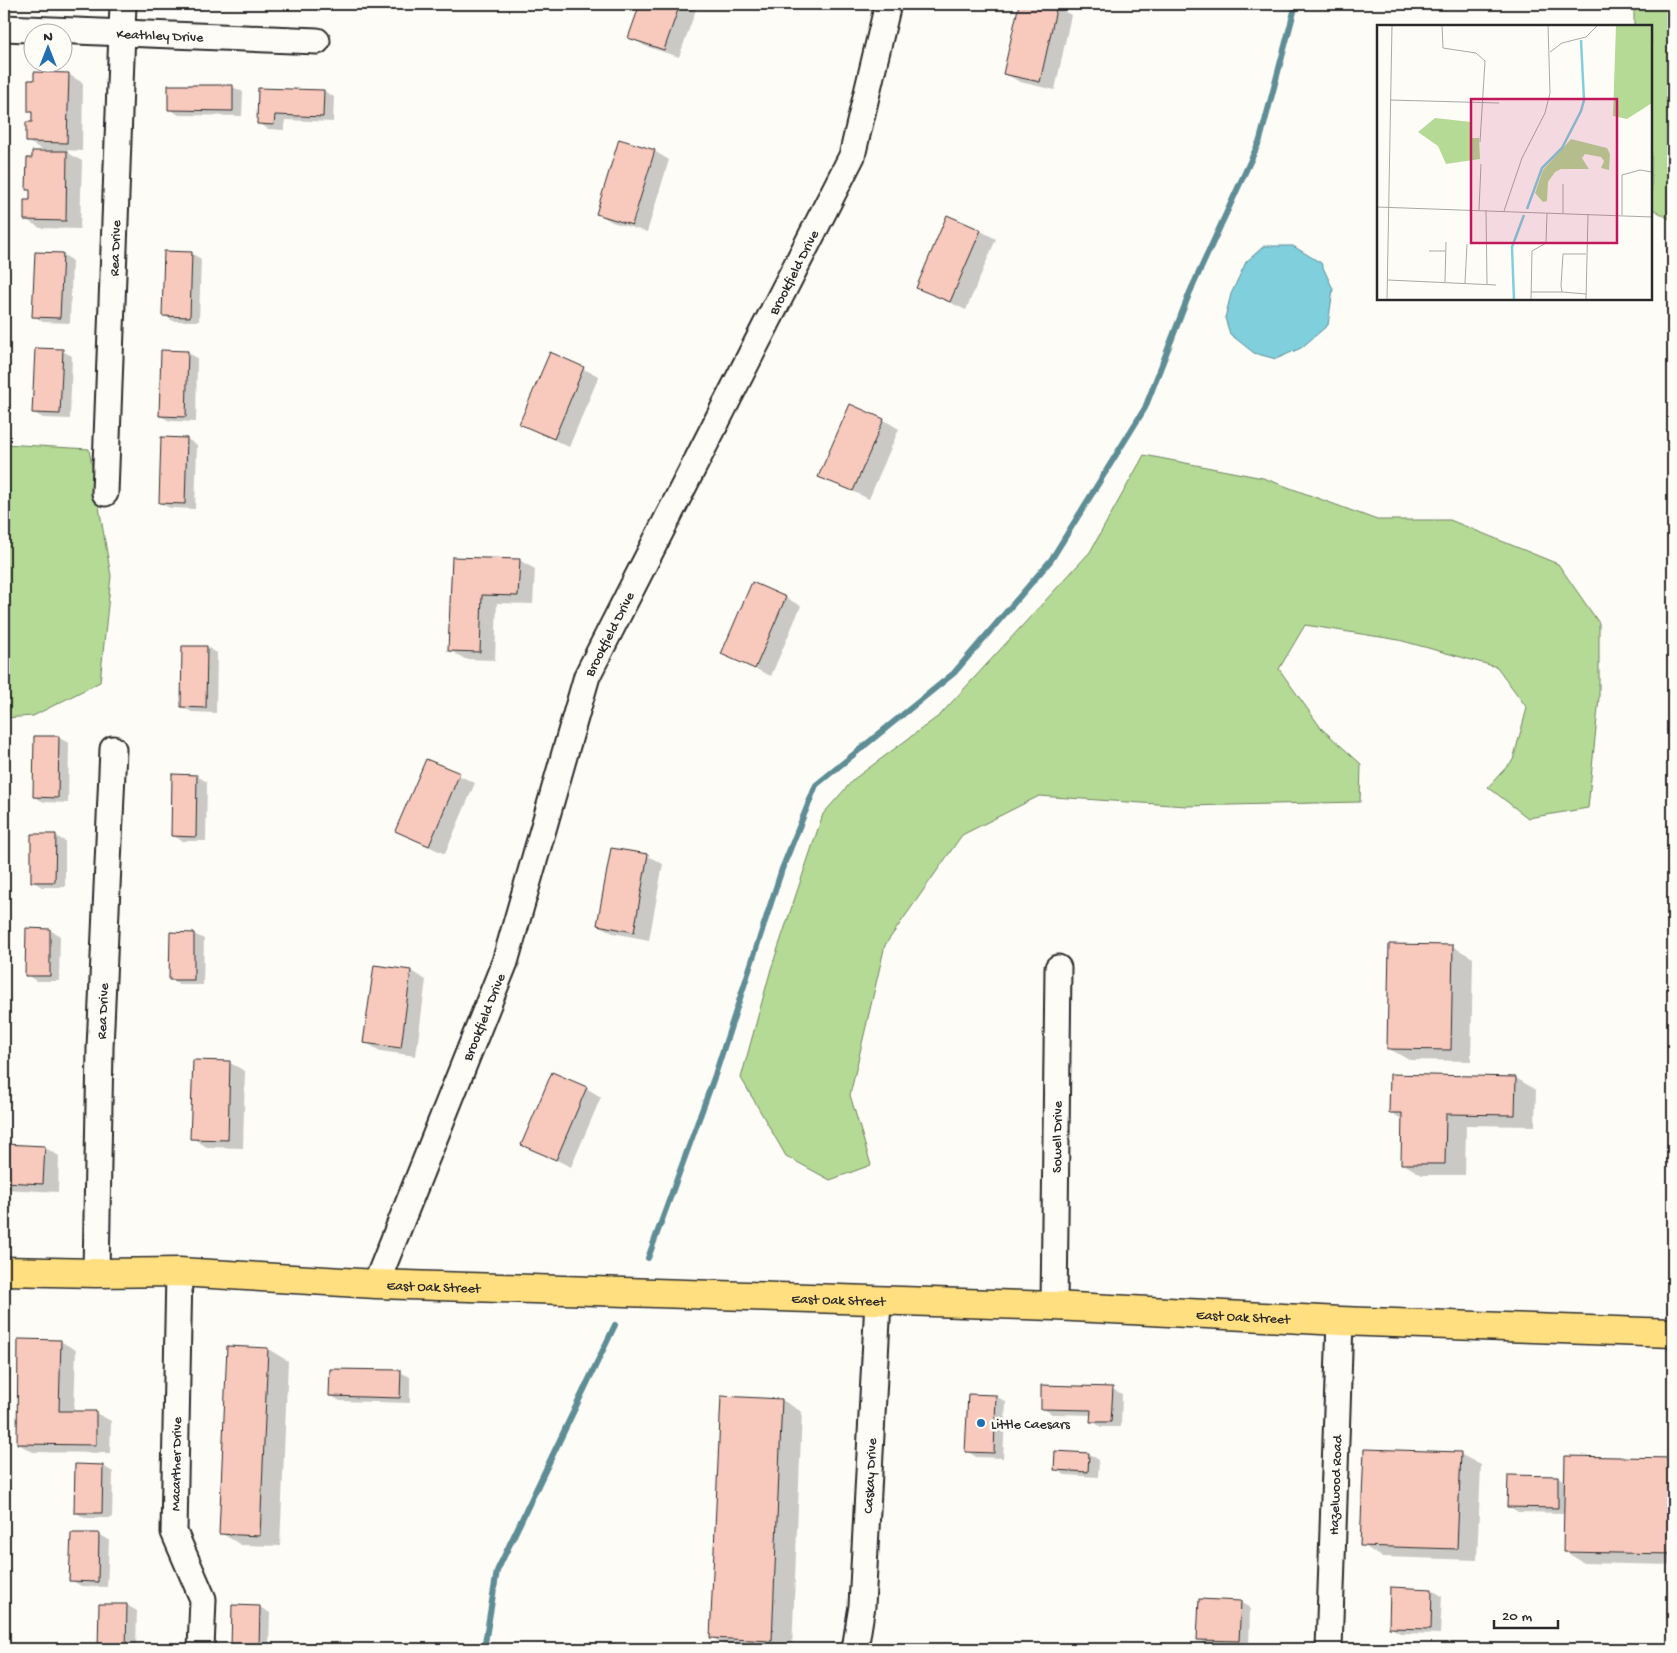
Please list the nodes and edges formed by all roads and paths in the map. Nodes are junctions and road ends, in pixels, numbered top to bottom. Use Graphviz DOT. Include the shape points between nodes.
graph roads {
  1 [pos="123,4"];
  2 [pos="888,4"];
  3 [pos="4,28"];
  4 [pos="121,32"];
  5 [pos="316,41"];
  6 [pos="105,493"];
  7 [pos="113,749"];
  8 [pos="1058,968"];
  9 [pos="4,1271"];
  10 [pos="178,1272"];
  11 [pos="96,1274"];
  12 [pos="376,1284"];
  13 [pos="878,1301"];
  14 [pos="1054,1306"];
  15 [pos="1340,1321"];
  16 [pos="1673,1333"];
  17 [pos="202,1649"];
  18 [pos="855,1649"];
  19 [pos="1329,1649"];
  1 -- 4 [label="street, Rea Drive"];
  2 -- 12 [label="street, Brookfield Drive" via="852,156 587,676 505,962"];
  3 -- 4 [label="street, Keathley Drive"];
  4 -- 5 [label="street, Keathley Drive"];
  4 -- 6 [label="street, Rea Drive"];
  7 -- 11 [label="street, Rea Drive" via="100,1048"];
  8 -- 14 [label="street, Sowell Drive"];
  9 -- 11 [label="highway, East Oak Street"];
  10 -- 11 [label="highway, East Oak Street"];
  10 -- 12 [label="highway, East Oak Street"];
  10 -- 17 [label="street, Macarther Drive" via="174,1532 203,1599"];
  12 -- 13 [label="highway, East Oak Street"];
  13 -- 14 [label="highway, East Oak Street"];
  13 -- 18 [label="street, Caskay Drive" via="862,1606"];
  14 -- 15 [label="highway, East Oak Street"];
  15 -- 16 [label="highway, East Oak Street"];
  15 -- 19 [label="street, Hazelwood Road"];
}
